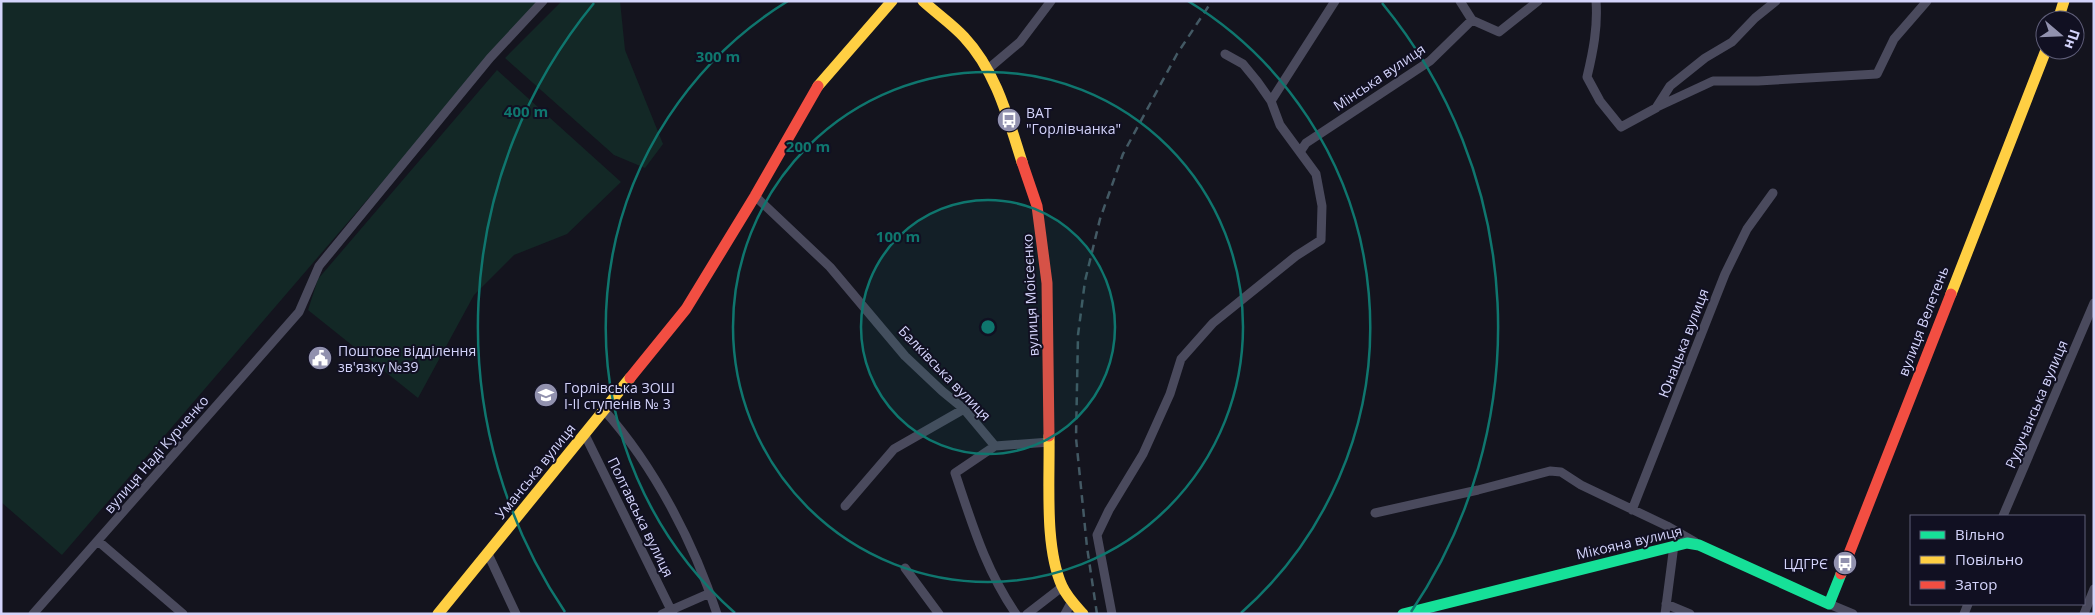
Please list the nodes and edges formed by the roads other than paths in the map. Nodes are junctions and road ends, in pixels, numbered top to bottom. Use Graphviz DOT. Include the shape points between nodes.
graph roads {
  1 [pos="543,1"];
  2 [pos="892,1"];
  3 [pos="923,1"];
  4 [pos="1051,1"];
  5 [pos="1335,1"];
  6 [pos="1460,1"];
  7 [pos="1538,1"];
  8 [pos="1596,1"];
  9 [pos="1776,1"];
  10 [pos="1927,1"];
  11 [pos="1472,20"];
  12 [pos="1225,54"];
  13 [pos="2042,60"];
  14 [pos="988,68"];
  15 [pos="1271,101"];
  16 [pos="1656,108"];
  17 [pos="1300,152"];
  18 [pos="1773,193"];
  19 [pos="755,196"];
  20 [pos="2094,303"];
  21 [pos="964,409"];
  22 [pos="604,410"];
  23 [pos="584,433"];
  24 [pos="1050,442"];
  25 [pos="995,446"];
  26 [pos="846,506"];
  27 [pos="1632,510"];
  28 [pos="1375,513"];
  29 [pos="2003,515"];
  30 [pos="98,540"];
  31 [pos="1674,545"];
  32 [pos="1699,545"];
  33 [pos="488,554"];
  34 [pos="905,568"];
  35 [pos="1062,587"];
  36 [pos="2094,589"];
  37 [pos="710,594"];
  38 [pos="1071,603"];
  39 [pos="1666,604"];
  40 [pos="1829,604"];
  41 [pos="672,612"];
  42 [pos="1082,613"];
  43 [pos="34,614"];
  44 [pos="183,614"];
  45 [pos="438,614"];
  46 [pos="516,614"];
  47 [pos="662,614"];
  48 [pos="717,614"];
  49 [pos="939,614"];
  50 [pos="1016,614"];
  51 [pos="1026,614"];
  52 [pos="1065,614"];
  53 [pos="1112,614"];
  54 [pos="1403,614"];
  55 [pos="1665,614"];
  56 [pos="1690,614"];
  57 [pos="1853,614"];
  58 [pos="2084,614"];
  1 -- 30 [label="street, вулиця Наді Курченко" via="490,58 319,266 299,312"];
  2 -- 19 [label="street, Уманська вулиця" via="817,87"];
  3 -- 14 [label="street, вулиця Моісеєнко" via="964,38"];
  4 -- 14 [label="street" via="1020,42"];
  5 -- 15 [label="street"];
  6 -- 11 [label="street"];
  7 -- 11 [label="street" via="1499,32"];
  8 -- 16 [label="street" via="1596,26 1587,77 1600,101 1621,127"];
  9 -- 16 [label="street" via="1732,42 1705,58 1670,86"];
  10 -- 16 [label="street" via="1894,39 1877,74 1758,82 1713,81"];
  11 -- 17 [label="street, Мінська вулиця" via="1430,61 1306,143"];
  12 -- 15 [label="street" via="1243,64"];
  13 -- 40 [label="street, вулиця Велетень"];
  14 -- 24 [label="street, вулиця Моісеєнко" via="1031,184 1042,226 1047,283"];
  15 -- 17 [label="street" via="1280,125"];
  17 -- 53 [label="street" via="1316,174 1322,206 1321,240 1296,256 1213,323 1180,359 1170,394 1142,454 1097,535"];
  18 -- 27 [label="street, Юнацька вулиця" via="1747,229 1725,274"];
  19 -- 21 [label="street, Балківська вулиця" via="830,267 905,356"];
  19 -- 22 [label="street, Уманська вулиця" via="686,309"];
  20 -- 29 [label="street, Рудучанська вулиця"];
  21 -- 25 [label="street, Балківська вулиця"];
  21 -- 26 [label="street" via="894,449"];
  22 -- 23 [label="street, Уманська вулиця"];
  22 -- 37 [label="street" via="617,424 674,511"];
  23 -- 33 [label="street, Уманська вулиця"];
  23 -- 41 [label="street, Полтавська вулиця"];
  24 -- 25 [label="street"];
  24 -- 35 [label="street, вулиця Моісеєнко" via="1051,533 1053,556"];
  25 -- 50 [label="street" via="955,472 978,544 999,589"];
  27 -- 28 [label="street" via="1561,472 1550,471"];
  27 -- 32 [label="street"];
  30 -- 43 [label="street, вулиця Наді Курченко"];
  30 -- 44 [label="street"];
  31 -- 32 [label="street, Мікояна вулиця"];
  31 -- 39 [label="street"];
  31 -- 54 [label="street, Мікояна вулиця"];
  32 -- 40 [label="street, Мікояна вулиця"];
  33 -- 45 [label="street, Уманська вулиця"];
  33 -- 46 [label="street"];
  34 -- 49 [label="street"];
  35 -- 38 [label="street, вулиця Моісеєнко"];
  35 -- 51 [label="street"];
  36 -- 58 [label="street"];
  37 -- 41 [label="street"];
  37 -- 48 [label="street"];
  38 -- 42 [label="street, вулиця Моісеєнко"];
  38 -- 52 [label="street"];
  39 -- 55 [label="street"];
  39 -- 56 [label="street"];
  40 -- 57 [label="street, Мікояна вулиця"];
  41 -- 47 [label="street"];
}
